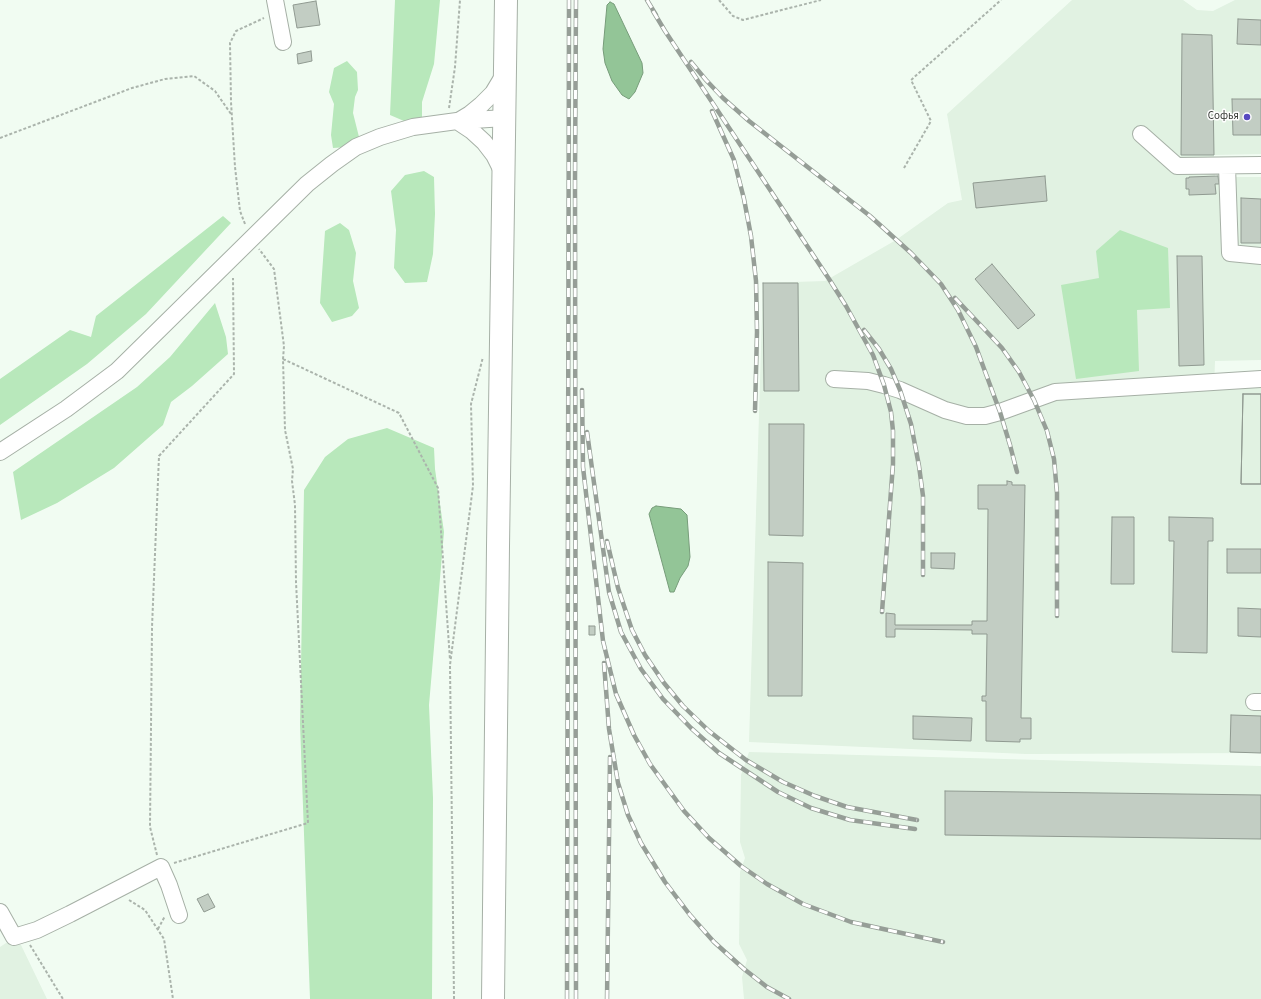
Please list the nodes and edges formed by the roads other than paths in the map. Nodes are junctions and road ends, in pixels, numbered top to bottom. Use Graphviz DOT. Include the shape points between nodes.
graph roads {
  1 [pos="506,0"];
  2 [pos="276,6"];
  3 [pos="283,42"];
  4 [pos="505,73"];
  5 [pos="505,118"];
  6 [pos="452,122"];
  7 [pos="1141,134"];
  8 [pos="1261,165"];
  9 [pos="1227,166"];
  10 [pos="504,173"];
  11 [pos="1261,256"];
  12 [pos="834,379"];
  13 [pos="1261,379"];
  14 [pos="0,452"];
  15 [pos="0,912"];
  16 [pos="179,915"];
  17 [pos="493,999"];
  1 -- 4 [label="highway"];
  2 -- 3 [label="street"];
  4 -- 5 [label="highway"];
  4 -- 6 [label="street" via="493,93 481,106"];
  5 -- 6 [label="street"];
  5 -- 10 [label="highway"];
  6 -- 10 [label="street" via="472,131 484,142"];
  6 -- 14 [label="street" via="413,127 380,137 356,147 332,164 307,184 117,371 66,409"];
  7 -- 9 [label="street" via="1177,166"];
  8 -- 9 [label="street"];
  9 -- 11 [label="street" via="1230,253"];
  10 -- 17 [label="highway"];
  12 -- 13 [label="street" via="868,381 900,390 945,410 967,416 985,416 1055,392"];
  15 -- 16 [label="street" via="14,937 37,930 161,867"];
}
